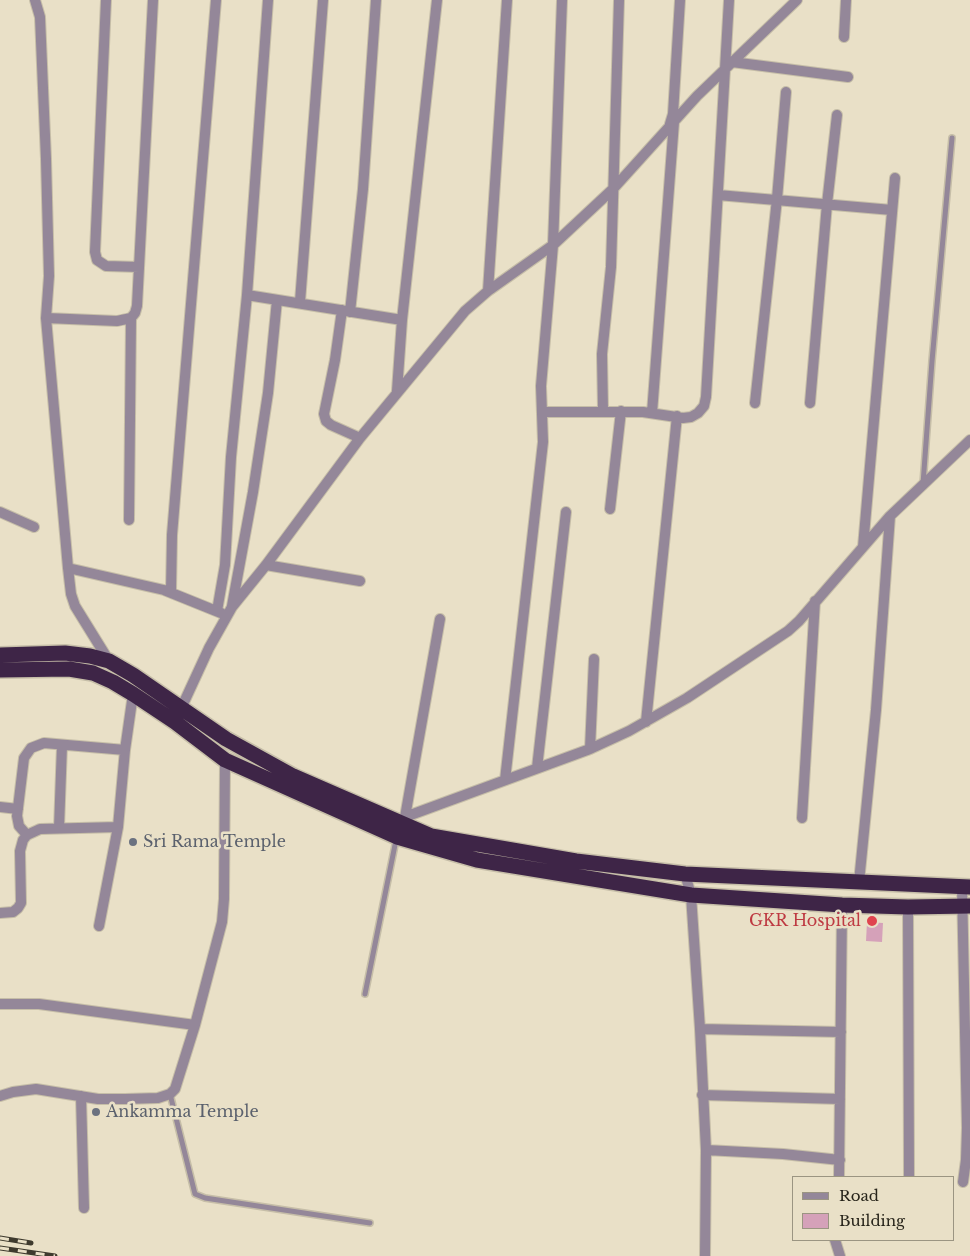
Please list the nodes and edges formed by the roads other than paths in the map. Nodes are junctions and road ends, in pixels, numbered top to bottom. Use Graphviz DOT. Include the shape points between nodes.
graph roads {
  1 [pos="106,0"];
  2 [pos="153,0"];
  3 [pos="216,0"];
  4 [pos="268,0"];
  5 [pos="323,0"];
  6 [pos="376,0"];
  7 [pos="437,0"];
  8 [pos="507,0"];
  9 [pos="562,0"];
  10 [pos="619,0"];
  11 [pos="680,0"];
  12 [pos="729,0"];
  13 [pos="797,0"];
  14 [pos="846,0"];
  15 [pos="37,2"];
  16 [pos="844,37"];
  17 [pos="732,62"];
  18 [pos="724,70"];
  19 [pos="848,77"];
  20 [pos="786,92"];
  21 [pos="837,115"];
  22 [pos="671,125"];
  23 [pos="952,138"];
  24 [pos="895,178"];
  25 [pos="612,190"];
  26 [pos="718,195"];
  27 [pos="777,200"];
  28 [pos="827,204"];
  29 [pos="892,210"];
  30 [pos="553,246"];
  31 [pos="139,267"];
  32 [pos="488,291"];
  33 [pos="247,295"];
  34 [pos="277,300"];
  35 [pos="300,302"];
  36 [pos="346,311"];
  37 [pos="46,318"];
  38 [pos="131,318"];
  39 [pos="402,320"];
  40 [pos="397,391"];
  41 [pos="756,403"];
  42 [pos="810,403"];
  43 [pos="603,411"];
  44 [pos="542,412"];
  45 [pos="620,412"];
  46 [pos="652,412"];
  47 [pos="677,416"];
  48 [pos="360,438"];
  49 [pos="970,440"];
  50 [pos="922,486"];
  51 [pos="610,509"];
  52 [pos="0,512"];
  53 [pos="566,512"];
  54 [pos="890,516"];
  55 [pos="129,520"];
  56 [pos="34,527"];
  57 [pos="863,547"];
  58 [pos="266,565"];
  59 [pos="68,568"];
  60 [pos="360,581"];
  61 [pos="171,592"];
  62 [pos="815,601"];
  63 [pos="217,610"];
  64 [pos="230,611"];
  65 [pos="440,619"];
  66 [pos="0,656"];
  67 [pos="594,660"];
  68 [pos="109,662"];
  69 [pos="0,670"];
  70 [pos="133,694"];
  71 [pos="178,715"];
  72 [pos="646,722"];
  73 [pos="62,744"];
  74 [pos="590,748"];
  75 [pos="125,750"];
  76 [pos="225,760"];
  77 [pos="537,768"];
  78 [pos="505,780"];
  79 [pos="0,808"];
  80 [pos="18,809"];
  81 [pos="802,818"];
  82 [pos="401,826"];
  83 [pos="118,827"];
  84 [pos="59,828"];
  85 [pos="27,835"];
  86 [pos="685,874"];
  87 [pos="860,882"];
  88 [pos="966,887"];
  89 [pos="691,895"];
  90 [pos="842,905"];
  91 [pos="966,906"];
  92 [pos="908,907"];
  93 [pos="0,913"];
  94 [pos="99,926"];
  95 [pos="365,994"];
  96 [pos="0,1004"];
  97 [pos="196,1025"];
  98 [pos="700,1029"];
  99 [pos="842,1032"];
  100 [pos="170,1094"];
  101 [pos="702,1095"];
  102 [pos="0,1096"];
  103 [pos="81,1096"];
  104 [pos="840,1099"];
  105 [pos="706,1150"];
  106 [pos="840,1160"];
  107 [pos="839,1176"];
  108 [pos="909,1176"];
  109 [pos="963,1182"];
  110 [pos="84,1208"];
  111 [pos="370,1223"];
  112 [pos="835,1241"];
  113 [pos="705,1256"];
  114 [pos="840,1256"];
  1 -- 31 [label="street" via="95,252 98,260 106,266"];
  2 -- 31 [label="street"];
  3 -- 61 [label="street" via="172,535"];
  4 -- 33 [label="street"];
  5 -- 35 [label="street"];
  6 -- 36 [label="street" via="363,189"];
  7 -- 39 [label="street"];
  8 -- 32 [label="street"];
  9 -- 30 [label="street"];
  10 -- 25 [label="street"];
  11 -- 22 [label="street"];
  12 -- 18 [label="street"];
  13 -- 17 [label="street"];
  14 -- 16 [label="street"];
  15 -- 37 [label="street" via="46,159 49,276"];
  17 -- 18 [label="street"];
  17 -- 19 [label="street"];
  18 -- 22 [label="street"];
  18 -- 26 [label="street"];
  20 -- 27 [label="street"];
  21 -- 28 [label="street"];
  22 -- 25 [label="street"];
  22 -- 46 [label="street"];
  23 -- 50 [label="lane"];
  24 -- 29 [label="street"];
  25 -- 30 [label="street"];
  25 -- 43 [label="street" via="610,285 602,354"];
  26 -- 27 [label="street"];
  26 -- 47 [label="street" via="706,397 698,413 691,417"];
  27 -- 28 [label="street"];
  27 -- 41 [label="street"];
  28 -- 29 [label="street"];
  28 -- 42 [label="street"];
  29 -- 57 [label="street"];
  30 -- 32 [label="street"];
  30 -- 44 [label="street" via="541,386"];
  31 -- 38 [label="street" via="137,306"];
  32 -- 40 [label="street" via="465,311"];
  33 -- 34 [label="street"];
  33 -- 63 [label="street" via="232,448 225,565"];
  34 -- 35 [label="street"];
  34 -- 64 [label="street" via="251,508"];
  35 -- 36 [label="street"];
  36 -- 39 [label="street"];
  36 -- 48 [label="street" via="324,414 330,425"];
  37 -- 38 [label="street" via="117,321"];
  37 -- 59 [label="street"];
  38 -- 55 [label="street"];
  39 -- 40 [label="street"];
  40 -- 48 [label="street"];
  43 -- 44 [label="street"];
  43 -- 45 [label="street"];
  44 -- 78 [label="street" via="543,442"];
  45 -- 46 [label="street"];
  45 -- 51 [label="street"];
  46 -- 47 [label="street"];
  47 -- 72 [label="street"];
  48 -- 58 [label="street"];
  49 -- 50 [label="street"];
  50 -- 54 [label="street"];
  52 -- 56 [label="street"];
  53 -- 77 [label="street"];
  54 -- 57 [label="street"];
  54 -- 87 [label="street"];
  57 -- 62 [label="street"];
  58 -- 60 [label="street"];
  58 -- 64 [label="street"];
  59 -- 61 [label="street"];
  59 -- 68 [label="street" via="75,606"];
  61 -- 63 [label="street"];
  62 -- 72 [label="street" via="788,631"];
  62 -- 81 [label="street"];
  63 -- 64 [label="street"];
  64 -- 71 [label="street"];
  65 -- 82 [label="street"];
  66 -- 68 [label="highway" via="65,654 90,656"];
  67 -- 74 [label="street"];
  68 -- 71 [label="highway" via="133,675"];
  69 -- 70 [label="highway" via="69,669 93,673"];
  70 -- 71 [label="highway"];
  70 -- 75 [label="street"];
  71 -- 76 [label="highway"];
  71 -- 82 [label="highway" via="293,776"];
  72 -- 74 [label="street"];
  73 -- 75 [label="street"];
  73 -- 80 [label="street" via="38,744 26,753"];
  73 -- 84 [label="street"];
  74 -- 77 [label="street"];
  75 -- 83 [label="street"];
  76 -- 82 [label="highway"];
  76 -- 97 [label="street" via="222,922"];
  77 -- 78 [label="street"];
  78 -- 82 [label="street"];
  79 -- 80 [label="street"];
  80 -- 85 [label="street" via="17,821"];
  82 -- 86 [label="highway" via="431,836 576,861"];
  82 -- 89 [label="highway" via="477,860"];
  82 -- 95 [label="lane"];
  83 -- 84 [label="street"];
  83 -- 94 [label="street"];
  84 -- 85 [label="street" via="40,829"];
  85 -- 93 [label="street" via="20,851 21,903 13,912"];
  86 -- 87 [label="highway"];
  86 -- 89 [label="street"];
  87 -- 88 [label="highway"];
  88 -- 91 [label="street"];
  89 -- 90 [label="highway"];
  89 -- 98 [label="street"];
  90 -- 92 [label="highway"];
  90 -- 99 [label="street"];
  91 -- 92 [label="highway"];
  91 -- 109 [label="street" via="967,1128"];
  92 -- 108 [label="street"];
  96 -- 97 [label="street" via="38,1004"];
  97 -- 100 [label="street" via="178,1083"];
  98 -- 99 [label="street"];
  98 -- 101 [label="street"];
  99 -- 104 [label="street"];
  100 -- 103 [label="street" via="158,1098 114,1100"];
  100 -- 111 [label="lane" via="196,1194"];
  101 -- 104 [label="street"];
  101 -- 105 [label="street"];
  102 -- 103 [label="street" via="19,1090 36,1090"];
  103 -- 110 [label="street"];
  104 -- 106 [label="street"];
  105 -- 106 [label="street"];
  105 -- 113 [label="street"];
  106 -- 107 [label="street"];
  112 -- 114 [label="street"];
}
